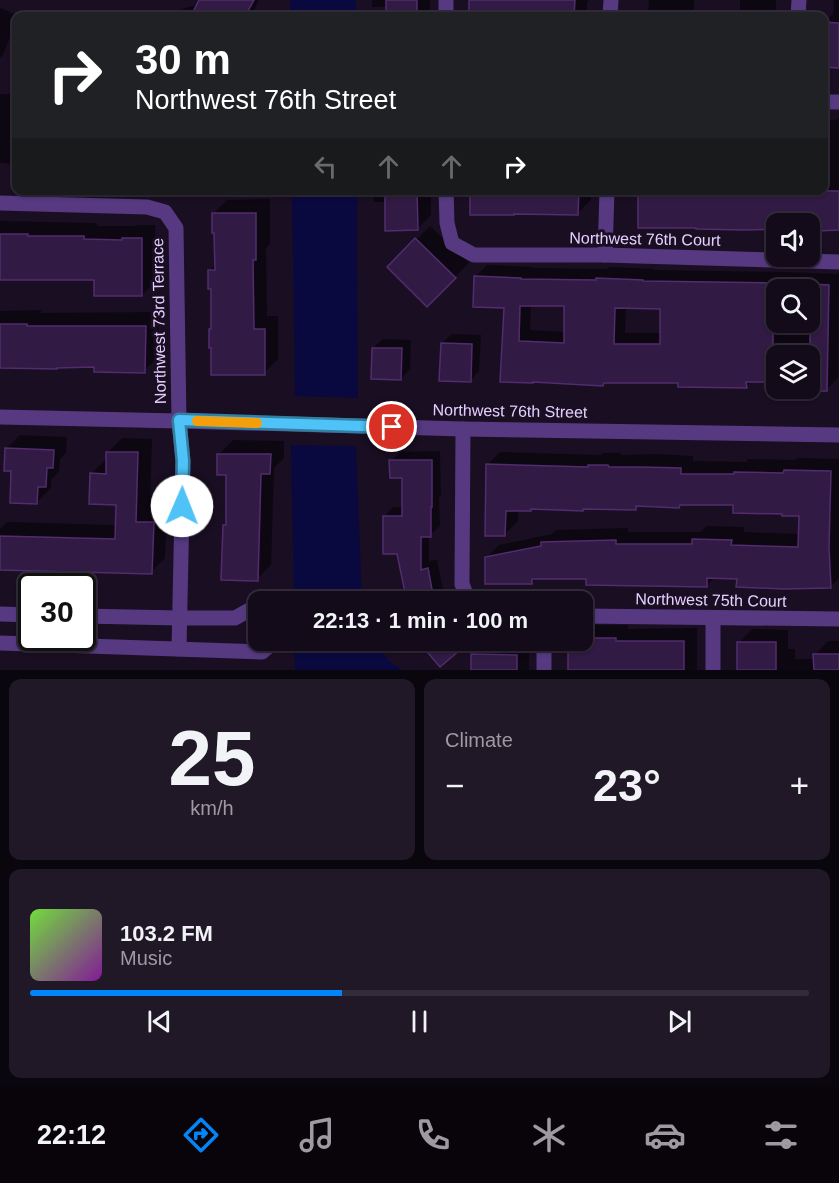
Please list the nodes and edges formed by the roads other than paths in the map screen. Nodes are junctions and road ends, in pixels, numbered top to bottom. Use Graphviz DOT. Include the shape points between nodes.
graph roads {
  1 [pos="447,195"];
  2 [pos="607,195"];
  3 [pos="0,203"];
  4 [pos="605,255"];
  5 [pos="839,262"];
  6 [pos="0,417"];
  7 [pos="179,420"];
  8 [pos="463,429"];
  9 [pos="839,435"];
  10 [pos="464,591"];
  11 [pos="248,611"];
  12 [pos="0,614"];
  13 [pos="18,615"];
  14 [pos="96,616"];
  15 [pos="593,616"];
  16 [pos="180,618"];
  17 [pos="713,618"];
  18 [pos="839,619"];
  19 [pos="0,644"];
  20 [pos="179,649"];
  21 [pos="263,651"];
  22 [pos="544,651"];
  23 [pos="544,670"];
  24 [pos="713,670"];
  1 -- 4 [label="street, Northwest 76th Court" via="452,243 474,255"];
  2 -- 4 [label="street"];
  3 -- 7 [label="street, Northwest 73rd Terrace" via="147,207 165,212 176,228"];
  4 -- 5 [label="street, Northwest 76th Court"];
  6 -- 7 [label="street, Northwest 76th Street"];
  7 -- 8 [label="street, Northwest 76th Street"];
  7 -- 16 [label="street, Northwest 73rd Terrace" via="183,461"];
  8 -- 9 [label="street, Northwest 76th Street"];
  8 -- 10 [label="street"];
  11 -- 16 [label="street" via="235,618"];
  12 -- 13 [label="street"];
  14 -- 16 [label="street"];
  15 -- 17 [label="street, Northwest 75th Court"];
  16 -- 20 [label="street, Northwest 73rd Terrace"];
  17 -- 18 [label="street, Northwest 75th Court"];
  17 -- 24 [label="street"];
  19 -- 20 [label="street"];
  20 -- 21 [label="street"];
  22 -- 23 [label="street"];
}
